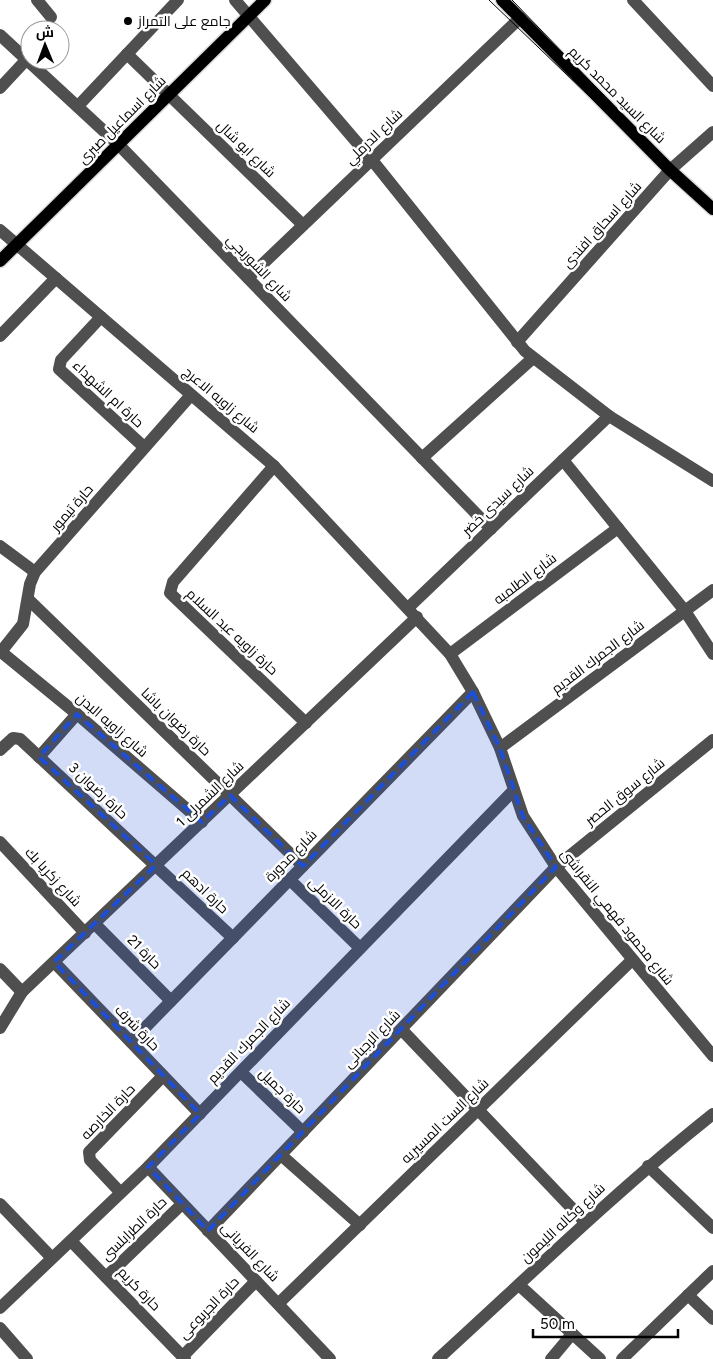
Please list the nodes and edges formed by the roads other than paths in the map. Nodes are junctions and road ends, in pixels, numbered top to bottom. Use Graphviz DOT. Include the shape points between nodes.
graph roads {
  1 [pos="37,0"];
  2 [pos="178,0"];
  3 [pos="226,0"];
  4 [pos="235,0"];
  5 [pos="265,0"];
  6 [pos="502,0"];
  7 [pos="633,0"];
  8 [pos="247,16"];
  9 [pos="50,17"];
  10 [pos="520,18"];
  11 [pos="0,35"];
  12 [pos="20,54"];
  13 [pos="126,54"];
  14 [pos="20,67"];
  15 [pos="38,70"];
  16 [pos="713,86"];
  17 [pos="0,88"];
  18 [pos="168,95"];
  19 [pos="78,106"];
  20 [pos="713,132"];
  21 [pos="119,144"];
  22 [pos="372,160"];
  23 [pos="670,170"];
  24 [pos="713,210"];
  25 [pos="304,225"];
  26 [pos="0,230"];
  27 [pos="17,245"];
  28 [pos="0,261"];
  29 [pos="56,278"];
  30 [pos="248,278"];
  31 [pos="101,317"];
  32 [pos="0,336"];
  33 [pos="517,342"];
  34 [pos="533,358"];
  35 [pos="191,395"];
  36 [pos="609,416"];
  37 [pos="144,447"];
  38 [pos="422,458"];
  39 [pos="563,460"];
  40 [pos="274,466"];
  41 [pos="713,481"];
  42 [pos="618,528"];
  43 [pos="491,529"];
  44 [pos="0,546"];
  45 [pos="35,572"];
  46 [pos="713,590"];
  47 [pos="28,599"];
  48 [pos="685,611"];
  49 [pos="413,613"];
  50 [pos="0,652"];
  51 [pos="450,654"];
  52 [pos="713,654"];
  53 [pos="473,692"];
  54 [pos="77,714"];
  55 [pos="306,723"];
  56 [pos="713,740"];
  57 [pos="500,748"];
  58 [pos="0,750"];
  59 [pos="39,757"];
  60 [pos="514,790"];
  61 [pos="230,795"];
  62 [pos="202,822"];
  63 [pos="0,842"];
  64 [pos="156,865"];
  65 [pos="303,866"];
  66 [pos="556,867"];
  67 [pos="289,879"];
  68 [pos="90,928"];
  69 [pos="232,938"];
  70 [pos="360,948"];
  71 [pos="632,960"];
  72 [pos="54,962"];
  73 [pos="0,969"];
  74 [pos="22,992"];
  75 [pos="171,1001"];
  76 [pos="0,1028"];
  77 [pos="402,1030"];
  78 [pos="131,1042"];
  79 [pos="713,1056"];
  80 [pos="241,1072"];
  81 [pos="163,1076"];
  82 [pos="478,1110"];
  83 [pos="200,1114"];
  84 [pos="713,1114"];
  85 [pos="303,1132"];
  86 [pos="281,1155"];
  87 [pos="648,1166"];
  88 [pos="148,1167"];
  89 [pos="120,1192"];
  90 [pos="0,1204"];
  91 [pos="182,1204"];
  92 [pos="585,1222"];
  93 [pos="360,1225"];
  94 [pos="713,1228"];
  95 [pos="208,1230"];
  96 [pos="71,1241"];
  97 [pos="52,1258"];
  98 [pos="713,1271"];
  99 [pos="106,1277"];
  100 [pos="256,1281"];
  101 [pos="519,1285"];
  102 [pos="688,1295"];
  103 [pos="279,1303"];
  104 [pos="0,1308"];
  105 [pos="713,1319"];
  106 [pos="0,1328"];
  107 [pos="572,1334"];
  108 [pos="184,1358"];
  109 [pos="27,1359"];
  110 [pos="330,1359"];
  111 [pos="438,1359"];
  112 [pos="551,1359"];
  113 [pos="600,1359"];
  114 [pos="622,1359"];
  1 -- 9 [label="street"];
  2 -- 13 [label="street"];
  3 -- 8 [label="street"];
  4 -- 8 [label="street"];
  5 -- 8 [label="main road, شارع اسماعيل صبرى"];
  6 -- 10 [label="main road, شارع السيد محمد كريم"];
  7 -- 16 [label="street"];
  8 -- 18 [label="main road, شارع اسماعيل صبرى"];
  8 -- 22 [label="street"];
  10 -- 22 [label="street, شارع الدرملي"];
  10 -- 23 [label="main road, شارع السيد محمد كريم"];
  11 -- 12 [label="street, شارع الشوربجي"];
  13 -- 18 [label="street, شارع ابو شال"];
  13 -- 19 [label="street"];
  14 -- 17 [label="street"];
  15 -- 19 [label="street, شارع الشوربجي"];
  18 -- 21 [label="main road, شارع اسماعيل صبرى"];
  18 -- 25 [label="street, شارع ابو شال"];
  19 -- 21 [label="street, شارع الشوربجي"];
  20 -- 23 [label="street, شارع اسحاق افندى"];
  21 -- 27 [label="main road, شارع اسماعيل صبرى"];
  21 -- 30 [label="street, شارع الشوربجي"];
  22 -- 25 [label="street, شارع الدرملي"];
  22 -- 33 [label="street"];
  23 -- 24 [label="main road, شارع السيد محمد كريم"];
  23 -- 33 [label="street, شارع اسحاق افندى"];
  25 -- 30 [label="street, شارع الدرملي"];
  26 -- 27 [label="street, شارع زاويه الاعرج"];
  27 -- 28 [label="main road, شارع اسماعيل صبرى"];
  27 -- 29 [label="street, شارع زاويه الاعرج"];
  29 -- 31 [label="street, شارع زاويه الاعرج"];
  29 -- 32 [label="street"];
  30 -- 38 [label="street, شارع الشوربجي"];
  31 -- 35 [label="street, شارع زاويه الاعرج"];
  31 -- 37 [label="street, حارة ام الشهداء" via="61,360 59,368"];
  33 -- 34 [label="street"];
  34 -- 36 [label="street"];
  34 -- 38 [label="street"];
  35 -- 37 [label="street, حارة تيمور"];
  35 -- 40 [label="street, شارع زاويه الاعرج"];
  36 -- 39 [label="street, شارع سيدى خضر"];
  36 -- 41 [label="street"];
  37 -- 45 [label="street, حارة تيمور"];
  38 -- 43 [label="street, شارع الشوربجي"];
  39 -- 42 [label="street"];
  39 -- 43 [label="street, شارع سيدى خضر"];
  40 -- 49 [label="street, شارع زاويه الاعرج"];
  40 -- 55 [label="street, حارة زاويه عبد السلام" via="173,582 170,593"];
  42 -- 48 [label="street"];
  42 -- 51 [label="street, شارع الطلمبه"];
  43 -- 49 [label="street, شارع سيدى خضر"];
  44 -- 45 [label="street"];
  45 -- 47 [label="street, حارة تيمور"];
  46 -- 48 [label="street, شارع الجمرك القديم"];
  47 -- 50 [label="street, حارة تيمور" via="23,624"];
  47 -- 61 [label="street, حارة رضوان باشا"];
  48 -- 52 [label="street"];
  48 -- 57 [label="street, شارع الجمرك القديم"];
  49 -- 51 [label="street, شارع محمود فهمي النقراشى"];
  49 -- 55 [label="street, شارع الشمرلى 1"];
  50 -- 54 [label="street, شارع زاويه البدن"];
  51 -- 53 [label="street, شارع محمود فهمي النقراشى"];
  53 -- 57 [label="street, شارع محمود فهمي النقراشى"];
  53 -- 65 [label="street, شارع مدورة"];
  54 -- 59 [label="street"];
  54 -- 62 [label="street, شارع زاويه البدن"];
  55 -- 61 [label="street, شارع الشمرلى 1"];
  56 -- 66 [label="street, شارع سوق الحصر"];
  57 -- 60 [label="street, شارع محمود فهمي النقراشى"];
  58 -- 59 [label="street, حارة رضوان 3" via="13,738 20,739"];
  59 -- 64 [label="street, حارة رضوان 3"];
  60 -- 66 [label="street, شارع محمود فهمي النقراشى" via="524,816"];
  60 -- 70 [label="street, شارع الجمرك القديم"];
  61 -- 62 [label="street, شارع الشمرلى 1"];
  61 -- 65 [label="street, حارة رضوان باشا"];
  62 -- 64 [label="street, شارع الشمرلى 1"];
  63 -- 68 [label="street, شارع زكريا بك"];
  64 -- 68 [label="street, شارع الشمرلى 1"];
  64 -- 69 [label="street, حارة ادهم"];
  65 -- 67 [label="street, شارع مدورة"];
  66 -- 71 [label="street, شارع محمود فهمي النقراشى"];
  66 -- 77 [label="street, شارع الرجبانى"];
  67 -- 69 [label="street, شارع مدورة"];
  67 -- 70 [label="street, حارة الازملى"];
  68 -- 72 [label="street, شارع الشمرلى 1"];
  68 -- 75 [label="street, حارة 21"];
  69 -- 75 [label="street, شارع مدورة"];
  70 -- 80 [label="street, شارع الجمرك القديم"];
  71 -- 79 [label="street, شارع محمود فهمي النقراشى"];
  71 -- 82 [label="street, شارع الست المسيريه"];
  72 -- 74 [label="street, شارع الشمرلى 1"];
  72 -- 78 [label="street, حارة شرف"];
  73 -- 74 [label="street"];
  74 -- 76 [label="street, شارع الشمرلى 1"];
  75 -- 78 [label="street, شارع مدورة"];
  77 -- 82 [label="street"];
  77 -- 85 [label="street, شارع الرجبانى"];
  78 -- 81 [label="street, حارة شرف"];
  80 -- 83 [label="street, شارع الجمرك القديم"];
  80 -- 85 [label="street, حارة جميل"];
  81 -- 83 [label="street, حارة شرف"];
  81 -- 89 [label="street, حارة الخارصه" via="89,1152 90,1160"];
  82 -- 92 [label="street"];
  82 -- 93 [label="street, شارع الست المسيريه"];
  83 -- 88 [label="street, شارع الجمرك القديم"];
  84 -- 87 [label="street, شارع وكاله الليمون"];
  85 -- 86 [label="street, شارع الرجبانى"];
  86 -- 93 [label="street"];
  86 -- 95 [label="street, شارع الرجبانى"];
  87 -- 92 [label="street, شارع وكاله الليمون"];
  87 -- 94 [label="street"];
  88 -- 89 [label="street, شارع الجمرك القديم"];
  88 -- 91 [label="street, شارع الفريانى"];
  89 -- 96 [label="street, شارع الجمرك القديم"];
  90 -- 97 [label="street"];
  91 -- 95 [label="street, شارع الفريانى"];
  91 -- 99 [label="street, حارة الطرابلسى"];
  92 -- 101 [label="street, شارع وكاله الليمون"];
  93 -- 103 [label="street, شارع الست المسيريه"];
  95 -- 100 [label="street, شارع الفريانى"];
  96 -- 97 [label="street, شارع الجمرك القديم"];
  96 -- 99 [label="street, حارة كريم"];
  97 -- 104 [label="street, شارع الجمرك القديم"];
  98 -- 102 [label="street"];
  99 -- 108 [label="street, حارة كريم"];
  100 -- 103 [label="street, شارع الفريانى"];
  100 -- 108 [label="street, حارة الجربوعى"];
  101 -- 107 [label="street"];
  101 -- 111 [label="street, شارع وكاله الليمون"];
  102 -- 105 [label="street"];
  102 -- 114 [label="street"];
  103 -- 110 [label="street, شارع الفريانى"];
  106 -- 109 [label="street"];
  107 -- 112 [label="street"];
  107 -- 113 [label="street"];
}
